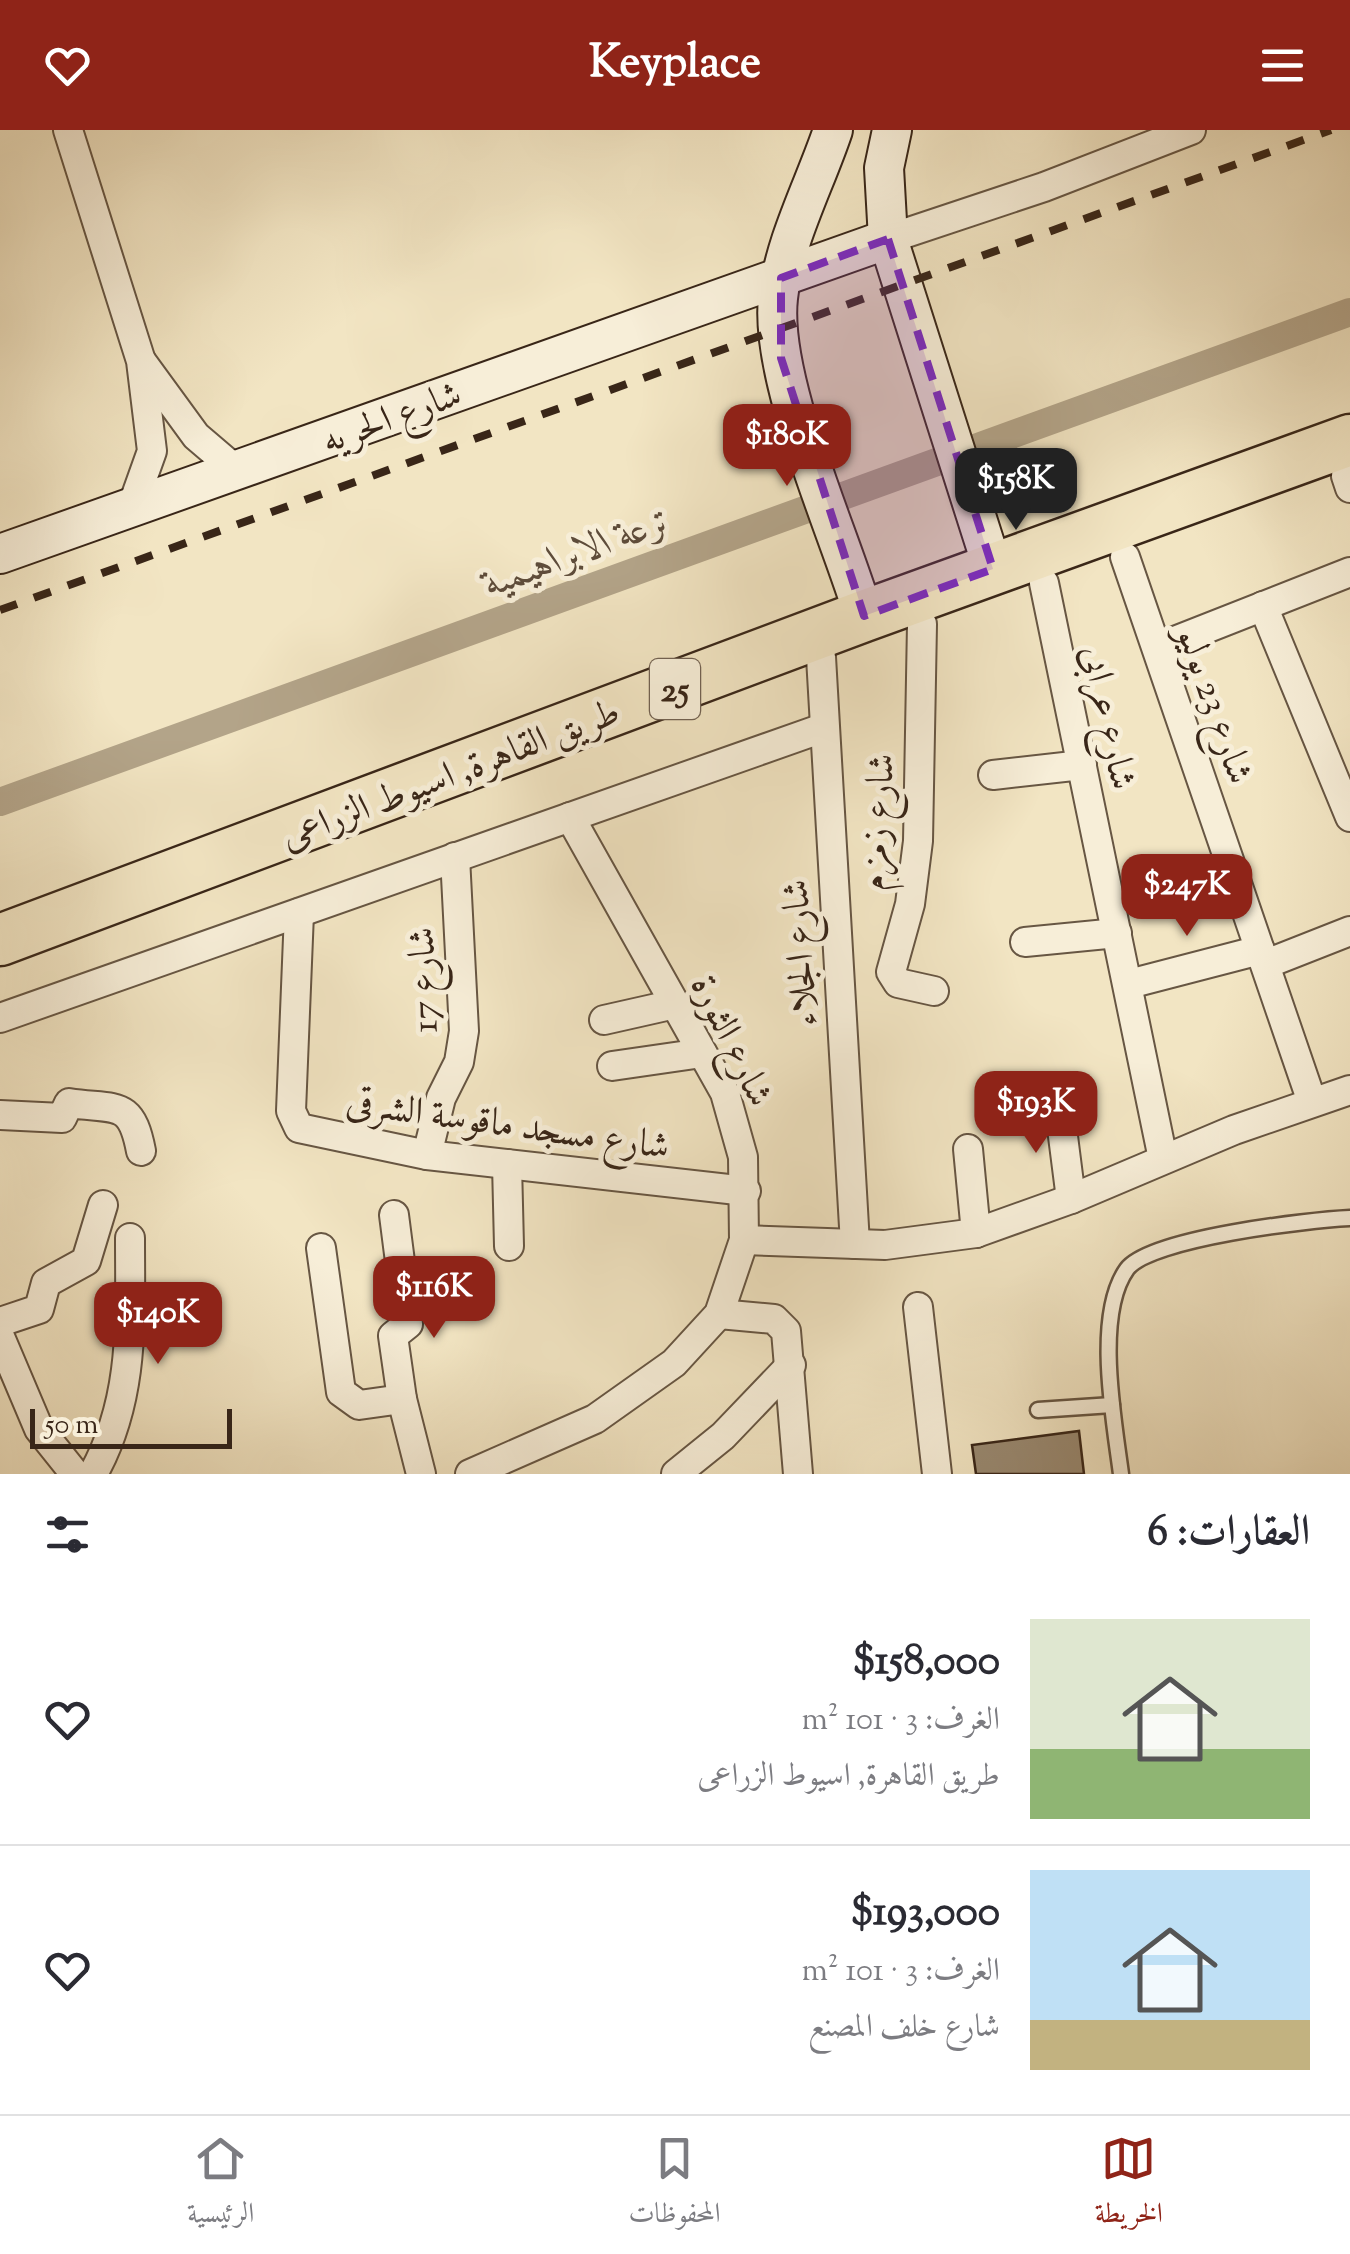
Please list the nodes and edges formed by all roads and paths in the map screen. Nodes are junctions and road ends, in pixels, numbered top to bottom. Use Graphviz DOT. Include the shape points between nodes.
graph roads {
  1 [pos="68,130"];
  2 [pos="833,130"];
  3 [pos="892,130"];
  4 [pos="1191,130"];
  5 [pos="888,239"];
  6 [pos="781,278"];
  7 [pos="141,361"];
  8 [pos="1349,470"];
  9 [pos="237,471"];
  10 [pos="132,507"];
  11 [pos="0,554"];
  12 [pos="1125,557"];
  13 [pos="993,569"];
  14 [pos="1350,572"];
  15 [pos="1044,583"];
  16 [pos="857,593"];
  17 [pos="1264,606"];
  18 [pos="922,624"];
  19 [pos="1157,648"];
  20 [pos="821,656"];
  21 [pos="823,728"];
  22 [pos="1082,765"];
  23 [pos="994,774"];
  24 [pos="570,817"];
  25 [pos="1350,817"];
  26 [pos="455,858"];
  27 [pos="299,912"];
  28 [pos="1350,931"];
  29 [pos="1117,933"];
  30 [pos="0,940"];
  31 [pos="1025,942"];
  32 [pos="1263,957"];
  33 [pos="0,971"];
  34 [pos="1129,984"];
  35 [pos="934,992"];
  36 [pos="675,1004"];
  37 [pos="0,1018"];
  38 [pos="604,1020"];
  39 [pos="702,1052"];
  40 [pos="612,1066"];
  41 [pos="1350,1090"];
  42 [pos="1312,1102"];
  43 [pos="1059,1105"];
  44 [pos="0,1116"];
  45 [pos="968,1149"];
  46 [pos="140,1151"];
  47 [pos="428,1155"];
  48 [pos="1163,1160"];
  49 [pos="508,1164"];
  50 [pos="746,1191"];
  51 [pos="1071,1199"];
  52 [pos="103,1206"];
  53 [pos="394,1215"];
  54 [pos="1350,1218"];
  55 [pos="976,1232"];
  56 [pos="130,1238"];
  57 [pos="744,1240"];
  58 [pos="855,1244"];
  59 [pos="509,1246"];
  60 [pos="321,1248"];
  61 [pos="918,1307"];
  62 [pos="719,1314"];
  63 [pos="0,1322"];
  64 [pos="0,1337"];
  65 [pos="791,1365"];
  66 [pos="402,1399"];
  67 [pos="1112,1405"];
  68 [pos="1038,1410"];
  69 [pos="683,1472"];
  70 [pos="74,1474"];
  71 [pos="93,1474"];
  72 [pos="422,1474"];
  73 [pos="470,1474"];
  74 [pos="798,1474"];
  75 [pos="937,1474"];
  76 [pos="1122,1474"];
  1 -- 7 [label="street"];
  2 -- 6 [label="main road"];
  3 -- 5 [label="main road" via="884,168"];
  4 -- 5 [label="street"];
  5 -- 6 [label="main road, شارع الحريه"];
  5 -- 13 [label="main road"];
  6 -- 9 [label="main road, شارع الحريه"];
  6 -- 16 [label="main road" via="777,329 788,386"];
  7 -- 9 [label="street" via="196,436"];
  7 -- 10 [label="street" via="152,451"];
  8 -- 12 [label="highway, طريق القاهرة, اسيوط الزراعى / 25"];
  8 -- 13 [label="highway, طريق القاهرة, اسيوط الزراعى / 25"];
  9 -- 10 [label="main road, شارع الحريه"];
  10 -- 11 [label="main road, شارع الحريه"];
  12 -- 15 [label="highway, طريق القاهرة, اسيوط الزراعى / 25"];
  12 -- 19 [label="street, شارع 23 يوليو"];
  13 -- 16 [label="highway, طريق القاهرة, اسيوط الزراعى / 25"];
  14 -- 17 [label="street"];
  15 -- 18 [label="highway, طريق القاهرة, اسيوط الزراعى / 25"];
  15 -- 22 [label="street, شارع عرابى"];
  16 -- 30 [label="highway, طريق القاهرة, اسيوط الزراعى / 25"];
  17 -- 19 [label="street"];
  17 -- 25 [label="street"];
  18 -- 20 [label="highway, طريق القاهرة, اسيوط الزراعى / 25"];
  18 -- 35 [label="street, شارع زمزم" via="917,857 891,972 898,982"];
  19 -- 32 [label="street, شارع 23 يوليو"];
  20 -- 21 [label="street, شارع الجلاء"];
  20 -- 33 [label="highway, طريق القاهرة, اسيوط الزراعى / 25" via="330,850"];
  21 -- 24 [label="street"];
  21 -- 58 [label="street, شارع الجلاء"];
  22 -- 23 [label="street"];
  22 -- 29 [label="street, شارع عرابى"];
  24 -- 26 [label="street"];
  24 -- 36 [label="street, شارع الثورة"];
  26 -- 27 [label="street"];
  26 -- 47 [label="street, شارع 17" via="464,1030"];
  27 -- 37 [label="street"];
  27 -- 47 [label="street, شارع مسجد ماقوسة الشرقى" via="295,1123 312,1134"];
  28 -- 32 [label="street"];
  29 -- 31 [label="street"];
  29 -- 34 [label="street, شارع عرابى"];
  32 -- 34 [label="street"];
  32 -- 42 [label="street, شارع 23 يوليو"];
  34 -- 48 [label="street, شارع عرابى"];
  36 -- 38 [label="street"];
  36 -- 39 [label="street, شارع الثورة"];
  39 -- 40 [label="street"];
  39 -- 50 [label="street, شارع الثورة" via="736,1123"];
  41 -- 42 [label="street"];
  42 -- 48 [label="street"];
  43 -- 51 [label="street"];
  44 -- 46 [label="street" via="62,1118 69,1103 124,1111 135,1122"];
  45 -- 55 [label="street"];
  47 -- 49 [label="street, شارع مسجد ماقوسة الشرقى"];
  48 -- 51 [label="street"];
  49 -- 50 [label="street, شارع مسجد ماقوسة الشرقى"];
  49 -- 59 [label="street"];
  50 -- 57 [label="street, شارع الثورة"];
  51 -- 55 [label="street"];
  52 -- 63 [label="street" via="86,1262 46,1283 40,1309"];
  53 -- 66 [label="street" via="408,1324 393,1336"];
  54 -- 67 [label="lane" via="1267,1225 1139,1258 1114,1299"];
  55 -- 58 [label="street" via="916,1244"];
  56 -- 71 [label="street" via="130,1366 118,1418"];
  57 -- 58 [label="street"];
  57 -- 62 [label="street, شارع الثورة"];
  60 -- 66 [label="street" via="341,1392 359,1405"];
  61 -- 75 [label="street"];
  62 -- 65 [label="street" via="781,1324"];
  62 -- 73 [label="street, شارع الثورة" via="674,1363 595,1419"];
  64 -- 70 [label="street" via="38,1430"];
  65 -- 69 [label="street"];
  65 -- 74 [label="street"];
  66 -- 72 [label="street"];
  67 -- 68 [label="lane"];
  67 -- 76 [label="lane"];
}
